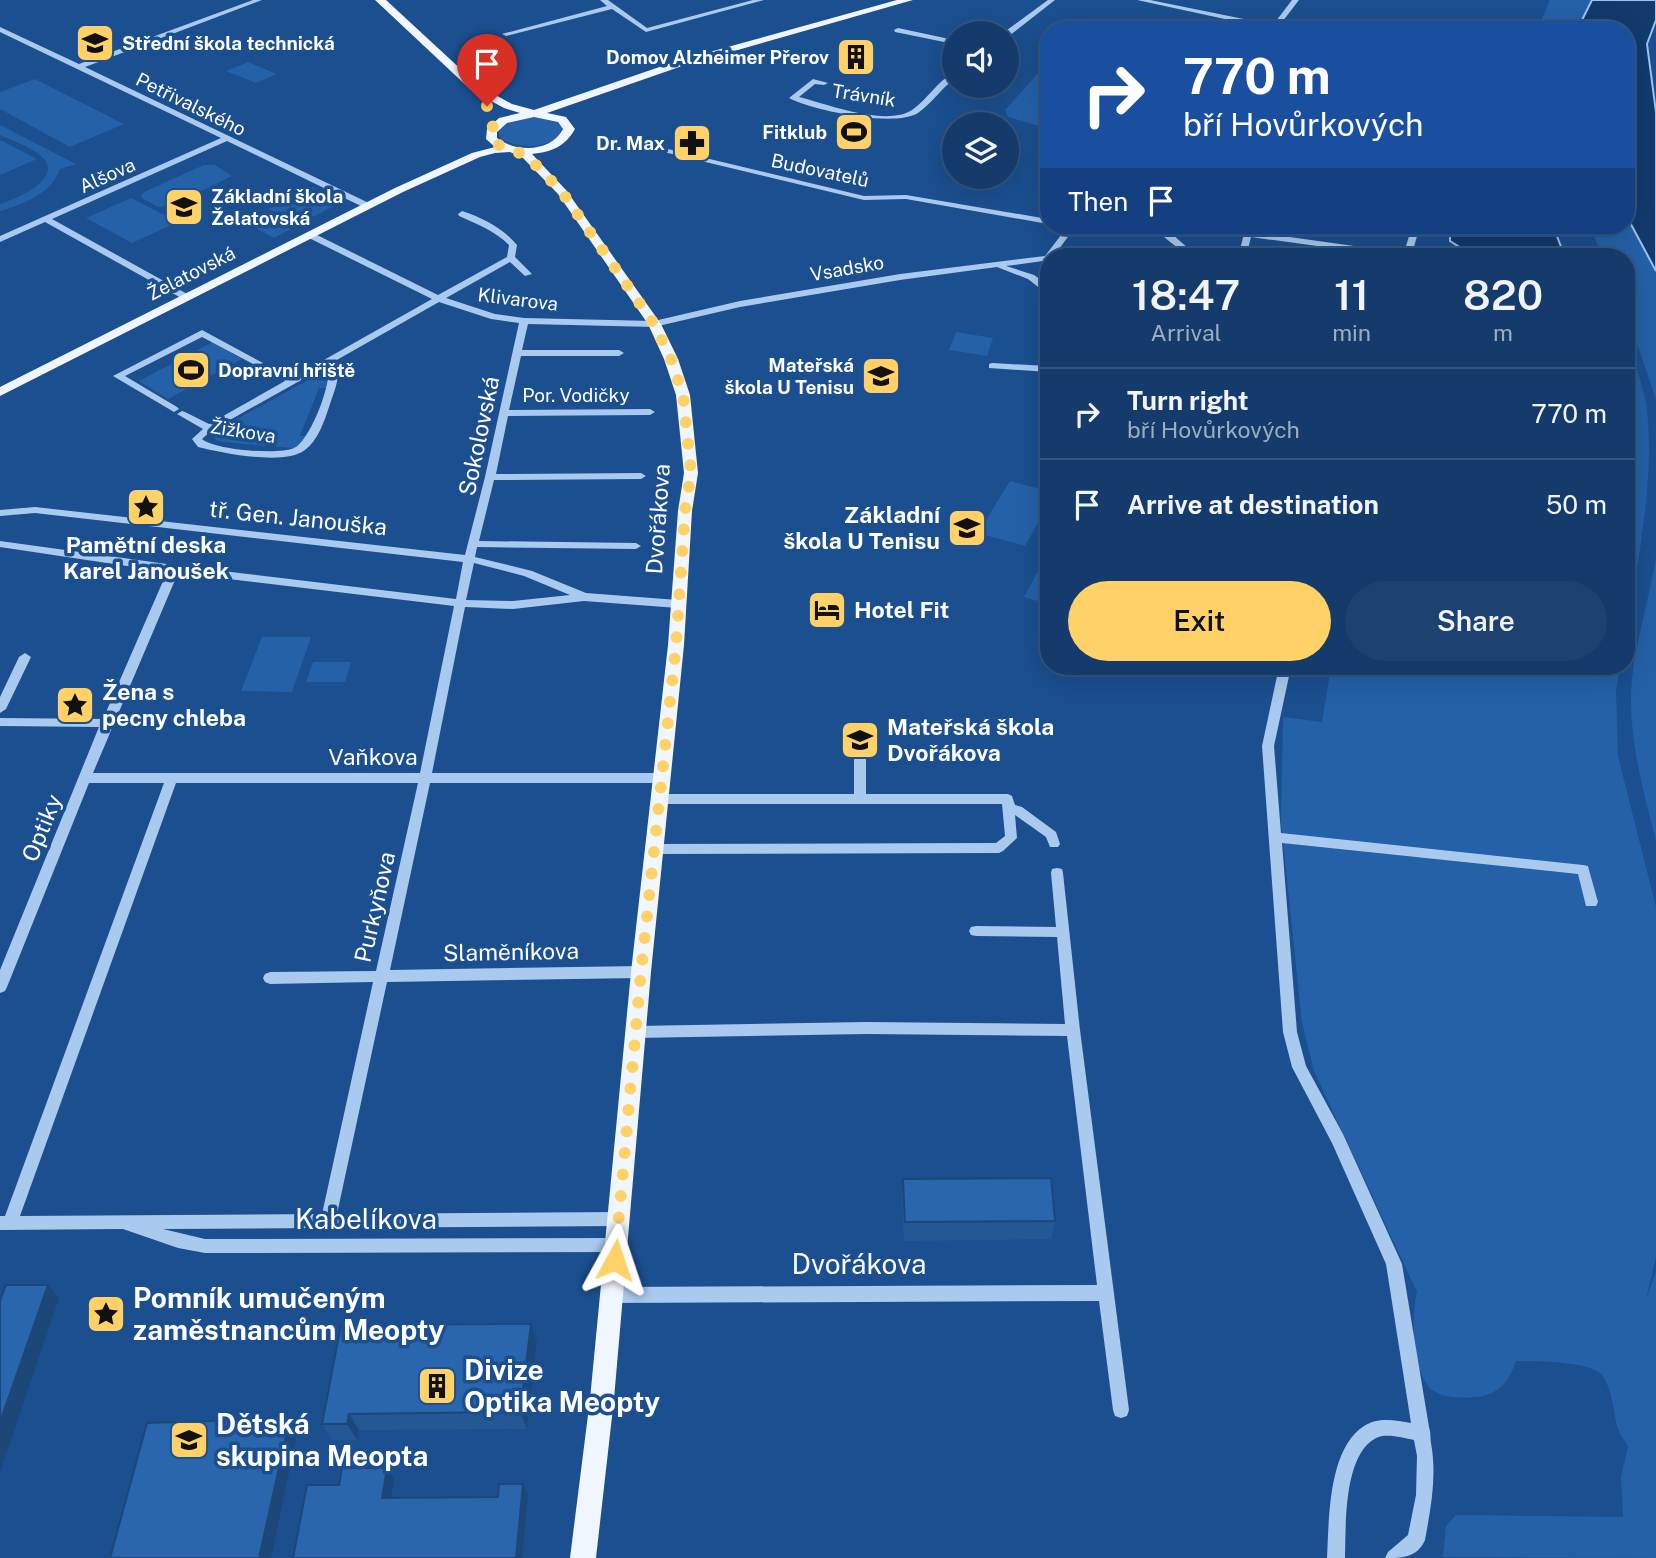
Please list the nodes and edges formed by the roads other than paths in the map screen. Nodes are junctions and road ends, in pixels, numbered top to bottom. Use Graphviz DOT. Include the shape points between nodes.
graph roads {
  1 [pos="259,0"];
  2 [pos="380,0"];
  3 [pos="603,0"];
  4 [pos="761,0"];
  5 [pos="908,0"];
  6 [pos="1052,0"];
  7 [pos="1140,0"];
  8 [pos="1296,0"];
  9 [pos="612,7"];
  10 [pos="1240,21"];
  11 [pos="1279,21"];
  12 [pos="1019,24"];
  13 [pos="0,29"];
  14 [pos="898,30"];
  15 [pos="506,34"];
  16 [pos="942,39"];
  17 [pos="79,67"];
  18 [pos="646,75"];
  19 [pos="824,83"];
  20 [pos="942,86"];
  21 [pos="475,88"];
  22 [pos="534,114"];
  23 [pos="573,117"];
  24 [pos="494,127"];
  25 [pos="226,139"];
  26 [pos="563,140"];
  27 [pos="629,141"];
  28 [pos="512,149"];
  29 [pos="399,190"];
  30 [pos="562,192"];
  31 [pos="368,206"];
  32 [pos="462,214"];
  33 [pos="46,219"];
  34 [pos="1040,221"];
  35 [pos="310,235"];
  36 [pos="1167,235"];
  37 [pos="1278,235"];
  38 [pos="0,239"];
  39 [pos="1183,248"];
  40 [pos="1354,248"];
  41 [pos="511,258"];
  42 [pos="1040,259"];
  43 [pos="994,265"];
  44 [pos="528,274"];
  45 [pos="1040,284"];
  46 [pos="186,297"];
  47 [pos="439,299"];
  48 [pos="523,321"];
  49 [pos="654,324"];
  50 [pos="517,353"];
  51 [pos="619,353"];
  52 [pos="331,361"];
  53 [pos="992,366"];
  54 [pos="1040,369"];
  55 [pos="291,381"];
  56 [pos="0,391"];
  57 [pos="650,412"];
  58 [pos="504,413"];
  59 [pos="209,428"];
  60 [pos="641,476"];
  61 [pos="490,477"];
  62 [pos="0,513"];
  63 [pos="0,544"];
  64 [pos="475,544"];
  65 [pos="636,546"];
  66 [pos="469,559"];
  67 [pos="174,569"];
  68 [pos="584,597"];
  69 [pos="461,603"];
  70 [pos="677,604"];
  71 [pos="25,657"];
  72 [pos="1283,675"];
  73 [pos="0,709"];
  74 [pos="0,722"];
  75 [pos="107,723"];
  76 [pos="860,754"];
  77 [pos="85,778"];
  78 [pos="172,778"];
  79 [pos="425,778"];
  80 [pos="661,778"];
  81 [pos="860,798"];
  82 [pos="659,799"];
  83 [pos="1009,810"];
  84 [pos="1274,837"];
  85 [pos="1054,844"];
  86 [pos="653,849"];
  87 [pos="1057,873"];
  88 [pos="1591,902"];
  89 [pos="976,931"];
  90 [pos="1064,932"];
  91 [pos="641,972"];
  92 [pos="381,974"];
  93 [pos="270,978"];
  94 [pos="0,986"];
  95 [pos="1073,1030"];
  96 [pos="635,1032"];
  97 [pos="619,1219"];
  98 [pos="328,1220"];
  99 [pos="183,1221"];
  100 [pos="118,1222"];
  101 [pos="5,1223"];
  102 [pos="178,1241"];
  103 [pos="616,1245"];
  104 [pos="1107,1293"];
  105 [pos="611,1295"];
  106 [pos="1121,1410"];
  107 [pos="1423,1433"];
  108 [pos="583,1558"];
  109 [pos="1336,1558"];
  110 [pos="1394,1558"];
  1 -- 17 [label="street"];
  2 -- 21 [label="main road"];
  3 -- 9 [label="street"];
  4 -- 9 [label="street" via="646,30"];
  5 -- 18 [label="main road"];
  6 -- 12 [label="street"];
  7 -- 10 [label="street"];
  8 -- 11 [label="street"];
  9 -- 15 [label="street"];
  13 -- 17 [label="street, Petřivalského"];
  14 -- 16 [label="street"];
  17 -- 25 [label="street, Petřivalského"];
  18 -- 22 [label="main road, Želatovská"];
  18 -- 23 [label="main road"];
  19 -- 20 [label="street, Trávník" via="813,81 793,98 898,118 914,113"];
  21 -- 22 [label="main road"];
  21 -- 24 [label="main road" via="491,111"];
  22 -- 23 [label="main road"];
  22 -- 24 [label="main road, Želatovská" via="510,117"];
  23 -- 26 [label="main road"];
  24 -- 28 [label="main road, Dvořákova" via="494,142"];
  24 -- 29 [label="main road, Želatovská"];
  25 -- 31 [label="street, Petřivalského"];
  25 -- 33 [label="street, Alšova"];
  26 -- 28 [label="main road, Želatovská" via="537,150"];
  26 -- 30 [label="main road, Dvořákova" via="549,158"];
  27 -- 34 [label="street, Budovatelů" via="864,198 906,197"];
  28 -- 29 [label="main road, Želatovská" via="476,155"];
  28 -- 30 [label="main road, Dvořákova" via="532,160"];
  29 -- 31 [label="main road, Želatovská"];
  30 -- 49 [label="main road, Dvořákova"];
  31 -- 35 [label="main road, Želatovská"];
  32 -- 41 [label="street" via="508,239 513,245"];
  33 -- 38 [label="street, Alšova"];
  33 -- 46 [label="street"];
  35 -- 46 [label="main road, Želatovská"];
  35 -- 47 [label="street, Klivarova"];
  36 -- 39 [label="street"];
  37 -- 40 [label="street"];
  41 -- 44 [label="street"];
  41 -- 47 [label="street, Žižkova"];
  42 -- 43 [label="street, Vsadsko"];
  43 -- 45 [label="street"];
  43 -- 49 [label="street, Vsadsko" via="767,300"];
  46 -- 56 [label="main road, Želatovská"];
  47 -- 48 [label="street, Klivarova"];
  47 -- 52 [label="street, Žižkova"];
  48 -- 49 [label="street, Klivarova"];
  48 -- 50 [label="street, Sokolovská"];
  49 -- 70 [label="main road, Dvořákova" via="683,395 691,473"];
  50 -- 51 [label="street"];
  50 -- 58 [label="street, Sokolovská"];
  52 -- 55 [label="street, Žižkova"];
  52 -- 59 [label="street, Žižkova" via="335,372 312,435 302,449 287,455 202,445 197,439"];
  53 -- 54 [label="street"];
  55 -- 59 [label="street, Žižkova"];
  55 -- 59 [label="street" via="202,333 118,376"];
  57 -- 58 [label="street, Por. Vodičky"];
  58 -- 61 [label="street, Sokolovská"];
  60 -- 61 [label="street"];
  61 -- 64 [label="street, Sokolovská"];
  62 -- 66 [label="street, tř. Gen. Janouška" via="35,510"];
  63 -- 67 [label="street, tř. Gen. Janouška"];
  64 -- 65 [label="street"];
  64 -- 66 [label="street, Sokolovská"];
  66 -- 68 [label="street, tř. Gen. Janouška" via="501,563"];
  66 -- 69 [label="street, Sokolovská"];
  67 -- 69 [label="street, tř. Gen. Janouška"];
  67 -- 75 [label="street, Optiky"];
  68 -- 69 [label="street, tř. Gen. Janouška" via="513,605"];
  68 -- 70 [label="street, tř. Gen. Janouška"];
  69 -- 79 [label="street, Purkyňova"];
  70 -- 80 [label="main road, Dvořákova"];
  71 -- 73 [label="street"];
  72 -- 84 [label="street" via="1268,740"];
  74 -- 75 [label="street"];
  75 -- 77 [label="street, Optiky"];
  76 -- 81 [label="street"];
  77 -- 78 [label="street, Vaňkova"];
  77 -- 94 [label="street, Optiky"];
  78 -- 79 [label="street, Vaňkova"];
  78 -- 101 [label="street"];
  79 -- 80 [label="street, Vaňkova"];
  79 -- 92 [label="street, Purkyňova"];
  80 -- 82 [label="main road, Dvořákova"];
  81 -- 82 [label="street"];
  81 -- 83 [label="street" via="1008,799"];
  82 -- 86 [label="main road, Dvořákova"];
  83 -- 85 [label="street" via="1018,810 1052,835"];
  83 -- 86 [label="street" via="1011,838 999,848"];
  84 -- 88 [label="street" via="1583,870"];
  84 -- 107 [label="street" via="1293,1044 1394,1264"];
  86 -- 91 [label="main road, Dvořákova"];
  87 -- 90 [label="street"];
  89 -- 90 [label="street"];
  90 -- 95 [label="street"];
  91 -- 92 [label="street, Slaměníkova"];
  91 -- 96 [label="main road, Dvořákova"];
  92 -- 93 [label="street, Slaměníkova"];
  92 -- 98 [label="street, Purkyňova"];
  95 -- 96 [label="street"];
  95 -- 104 [label="street"];
  96 -- 97 [label="main road, Dvořákova"];
  97 -- 98 [label="street, Kabelíkova"];
  97 -- 103 [label="main road, Dvořákova"];
  98 -- 99 [label="street, Kabelíkova"];
  99 -- 100 [label="street, Kabelíkova"];
  99 -- 102 [label="street"];
  100 -- 101 [label="street, Kabelíkova"];
  100 -- 102 [label="street, Kabelíkova"];
  102 -- 103 [label="street, Kabelíkova" via="205,1246"];
  103 -- 105 [label="main road, Dvořákova"];
  104 -- 105 [label="street, Dvořákova"];
  104 -- 106 [label="street"];
  105 -- 108 [label="main road, Dvořákova"];
  107 -- 109 [label="street" via="1372,1431 1352,1448 1339,1503"];
  107 -- 110 [label="street" via="1425,1495 1416,1541"];
}
